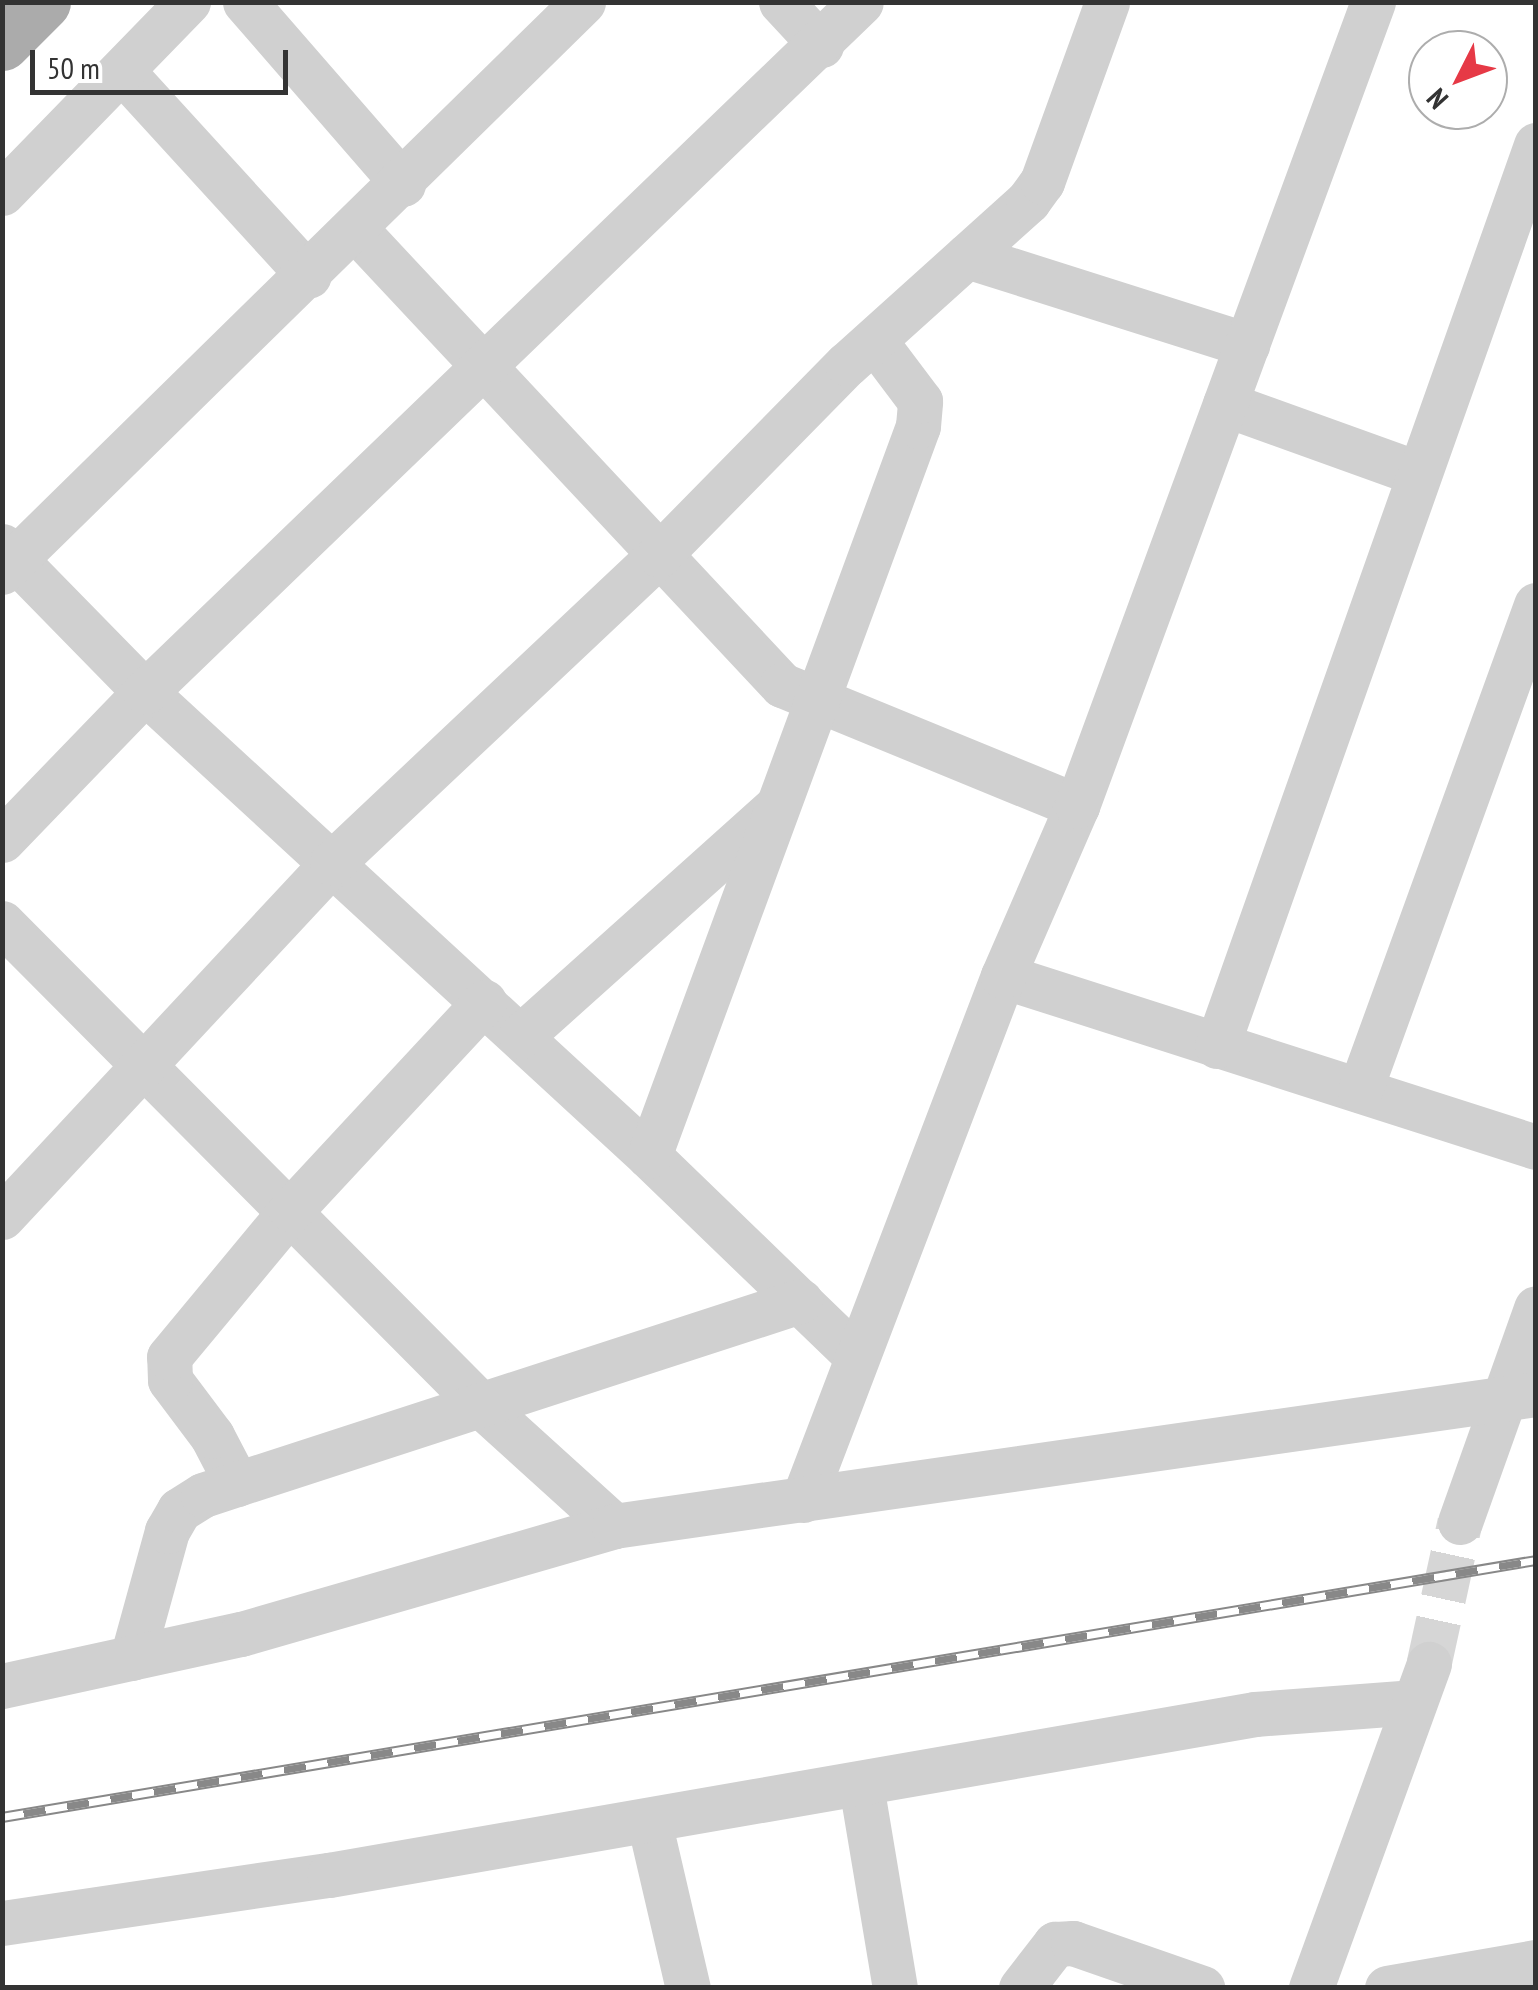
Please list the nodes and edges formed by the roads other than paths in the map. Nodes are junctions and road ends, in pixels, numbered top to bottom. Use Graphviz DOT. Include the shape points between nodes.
graph roads {
  1 [pos="43,2"];
  2 [pos="188,2"];
  3 [pos="245,2"];
  4 [pos="583,2"];
  5 [pos="781,2"];
  6 [pos="860,2"];
  7 [pos="1108,2"];
  8 [pos="1373,2"];
  9 [pos="2,43"];
  10 [pos="821,45"];
  11 [pos="122,71"];
  12 [pos="1536,145"];
  13 [pos="403,184"];
  14 [pos="2,193"];
  15 [pos="357,231"];
  16 [pos="967,256"];
  17 [pos="310,276"];
  18 [pos="874,340"];
  19 [pos="1247,345"];
  20 [pos="485,368"];
  21 [pos="1226,404"];
  22 [pos="1419,474"];
  23 [pos="659,555"];
  24 [pos="7,559"];
  25 [pos="1536,605"];
  26 [pos="145,692"];
  27 [pos="817,704"];
  28 [pos="781,802"];
  29 [pos="1077,806"];
  30 [pos="2,840"];
  31 [pos="332,863"];
  32 [pos="2,923"];
  33 [pos="1003,976"];
  34 [pos="484,1002"];
  35 [pos="521,1036"];
  36 [pos="1217,1046"];
  37 [pos="143,1061"];
  38 [pos="1360,1090"];
  39 [pos="1536,1146"];
  40 [pos="650,1156"];
  41 [pos="292,1210"];
  42 [pos="2,1217"];
  43 [pos="800,1301"];
  44 [pos="1536,1308"];
  45 [pos="854,1355"];
  46 [pos="1518,1398"];
  47 [pos="484,1408"];
  48 [pos="238,1484"];
  49 [pos="803,1500"];
  50 [pos="1460,1522"];
  51 [pos="614,1526"];
  52 [pos="132,1658"];
  53 [pos="2,1686"];
  54 [pos="861,1785"];
  55 [pos="649,1821"];
  56 [pos="2,1923"];
  57 [pos="1536,1962"];
  58 [pos="1394,1987"];
  59 [pos="688,1988"];
  60 [pos="895,1988"];
  61 [pos="1021,1988"];
  62 [pos="1202,1988"];
  63 [pos="1311,1988"];
  1 -- 9 [label="main road"];
  2 -- 11 [label="street"];
  3 -- 13 [label="street"];
  4 -- 13 [label="street"];
  5 -- 10 [label="street"];
  6 -- 10 [label="street"];
  7 -- 16 [label="street" via="1042,182"];
  8 -- 19 [label="street"];
  10 -- 20 [label="street"];
  11 -- 14 [label="street"];
  11 -- 17 [label="street"];
  12 -- 22 [label="street"];
  13 -- 15 [label="street"];
  15 -- 17 [label="street"];
  15 -- 20 [label="street"];
  16 -- 18 [label="street"];
  16 -- 19 [label="street"];
  17 -- 24 [label="street"];
  18 -- 23 [label="street"];
  18 -- 27 [label="street" via="920,402 918,426"];
  19 -- 21 [label="street"];
  20 -- 23 [label="street"];
  20 -- 26 [label="street"];
  21 -- 22 [label="street"];
  21 -- 29 [label="street"];
  22 -- 36 [label="street"];
  23 -- 27 [label="street" via="782,685"];
  23 -- 31 [label="street"];
  24 -- 26 [label="street"];
  25 -- 38 [label="street"];
  26 -- 30 [label="street"];
  26 -- 31 [label="street"];
  27 -- 28 [label="street"];
  27 -- 29 [label="street"];
  28 -- 35 [label="street"];
  28 -- 40 [label="street"];
  29 -- 33 [label="street"];
  31 -- 34 [label="street"];
  31 -- 37 [label="street"];
  32 -- 37 [label="street"];
  33 -- 36 [label="street"];
  33 -- 45 [label="street"];
  34 -- 35 [label="street"];
  34 -- 41 [label="street"];
  35 -- 40 [label="street"];
  36 -- 38 [label="street"];
  37 -- 41 [label="street"];
  37 -- 42 [label="street"];
  38 -- 39 [label="street"];
  40 -- 43 [label="street"];
  41 -- 47 [label="street"];
  41 -- 48 [label="street" via="169,1357 170,1380"];
  43 -- 45 [label="street"];
  43 -- 47 [label="street"];
  44 -- 46 [label="street"];
  45 -- 49 [label="street"];
  46 -- 49 [label="street"];
  46 -- 50 [label="street"];
  47 -- 48 [label="street"];
  47 -- 51 [label="street"];
  48 -- 52 [label="street" via="179,1510"];
  49 -- 51 [label="street"];
  51 -- 52 [label="street" via="241,1634"];
  52 -- 53 [label="street"];
  54 -- 55 [label="street"];
  54 -- 60 [label="street"];
  54 -- 63 [label="street" via="1422,1683"];
  55 -- 56 [label="street"];
  55 -- 59 [label="street"];
  57 -- 58 [label="street"];
  61 -- 62 [label="street" via="1054,1944 1074,1943"];
}
